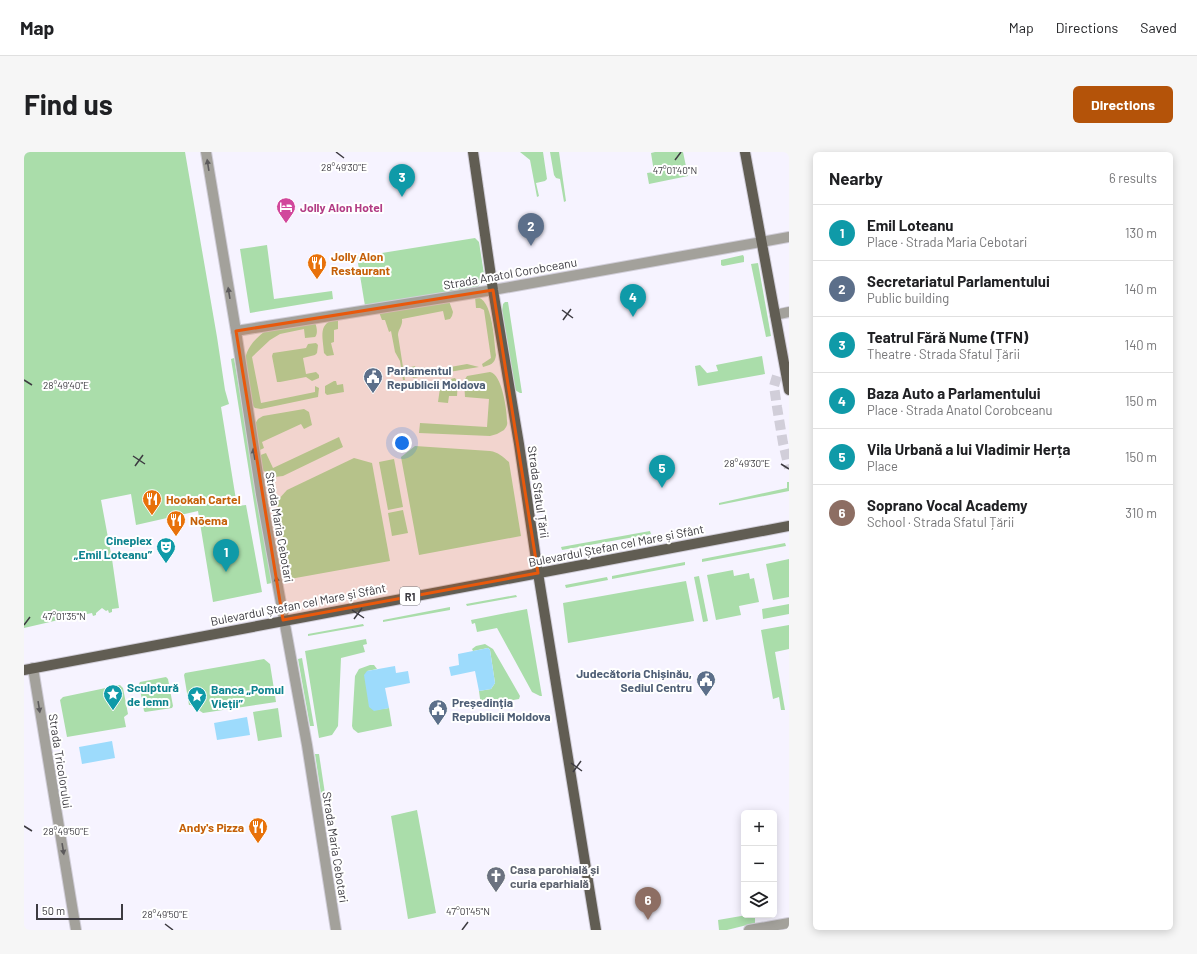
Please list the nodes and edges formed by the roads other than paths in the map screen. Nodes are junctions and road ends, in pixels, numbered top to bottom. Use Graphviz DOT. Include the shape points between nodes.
graph roads {
  1 [pos="206,152"];
  2 [pos="473,152"];
  3 [pos="745,152"];
  4 [pos="789,237"];
  5 [pos="762,242"];
  6 [pos="492,290"];
  7 [pos="789,312"];
  8 [pos="775,315"];
  9 [pos="236,331"];
  10 [pos="789,390"];
  11 [pos="789,526"];
  12 [pos="538,573"];
  13 [pos="283,620"];
  14 [pos="28,669"];
  15 [pos="789,922"];
  16 [pos="76,930"];
  17 [pos="336,930"];
  18 [pos="596,930"];
  19 [pos="749,930"];
  9 -- 1 [label="street, Strada Maria Cebotari, one-way"];
  2 -- 6 [label="main road, Strada Sfatul Țării"];
  3 -- 5 [label="main road"];
  4 -- 5 [label="street, Strada Anatol Corobceanu"];
  5 -- 6 [label="street, Strada Anatol Corobceanu"];
  5 -- 8 [label="main road"];
  6 -- 9 [label="street, Strada Anatol Corobceanu"];
  6 -- 12 [label="main road, Strada Sfatul Țării"];
  7 -- 8 [label="street"];
  8 -- 10 [label="main road" via="782,375"];
  13 -- 9 [label="street, Strada Maria Cebotari, one-way"];
  11 -- 12 [label="main road, Bulevardul Ștefan cel Mare și Sfânt / R1"];
  12 -- 13 [label="main road, Bulevardul Ștefan cel Mare și Sfânt / R1"];
  12 -- 18 [label="main road, Strada Sfatul Țării"];
  13 -- 14 [label="main road, Bulevardul Ștefan cel Mare și Sfânt / R1"];
  13 -- 17 [label="street, Strada Maria Cebotari" via="307,745"];
  14 -- 16 [label="street, Strada Tricolorului, one-way"];
  15 -- 19 [label="street"];
}
